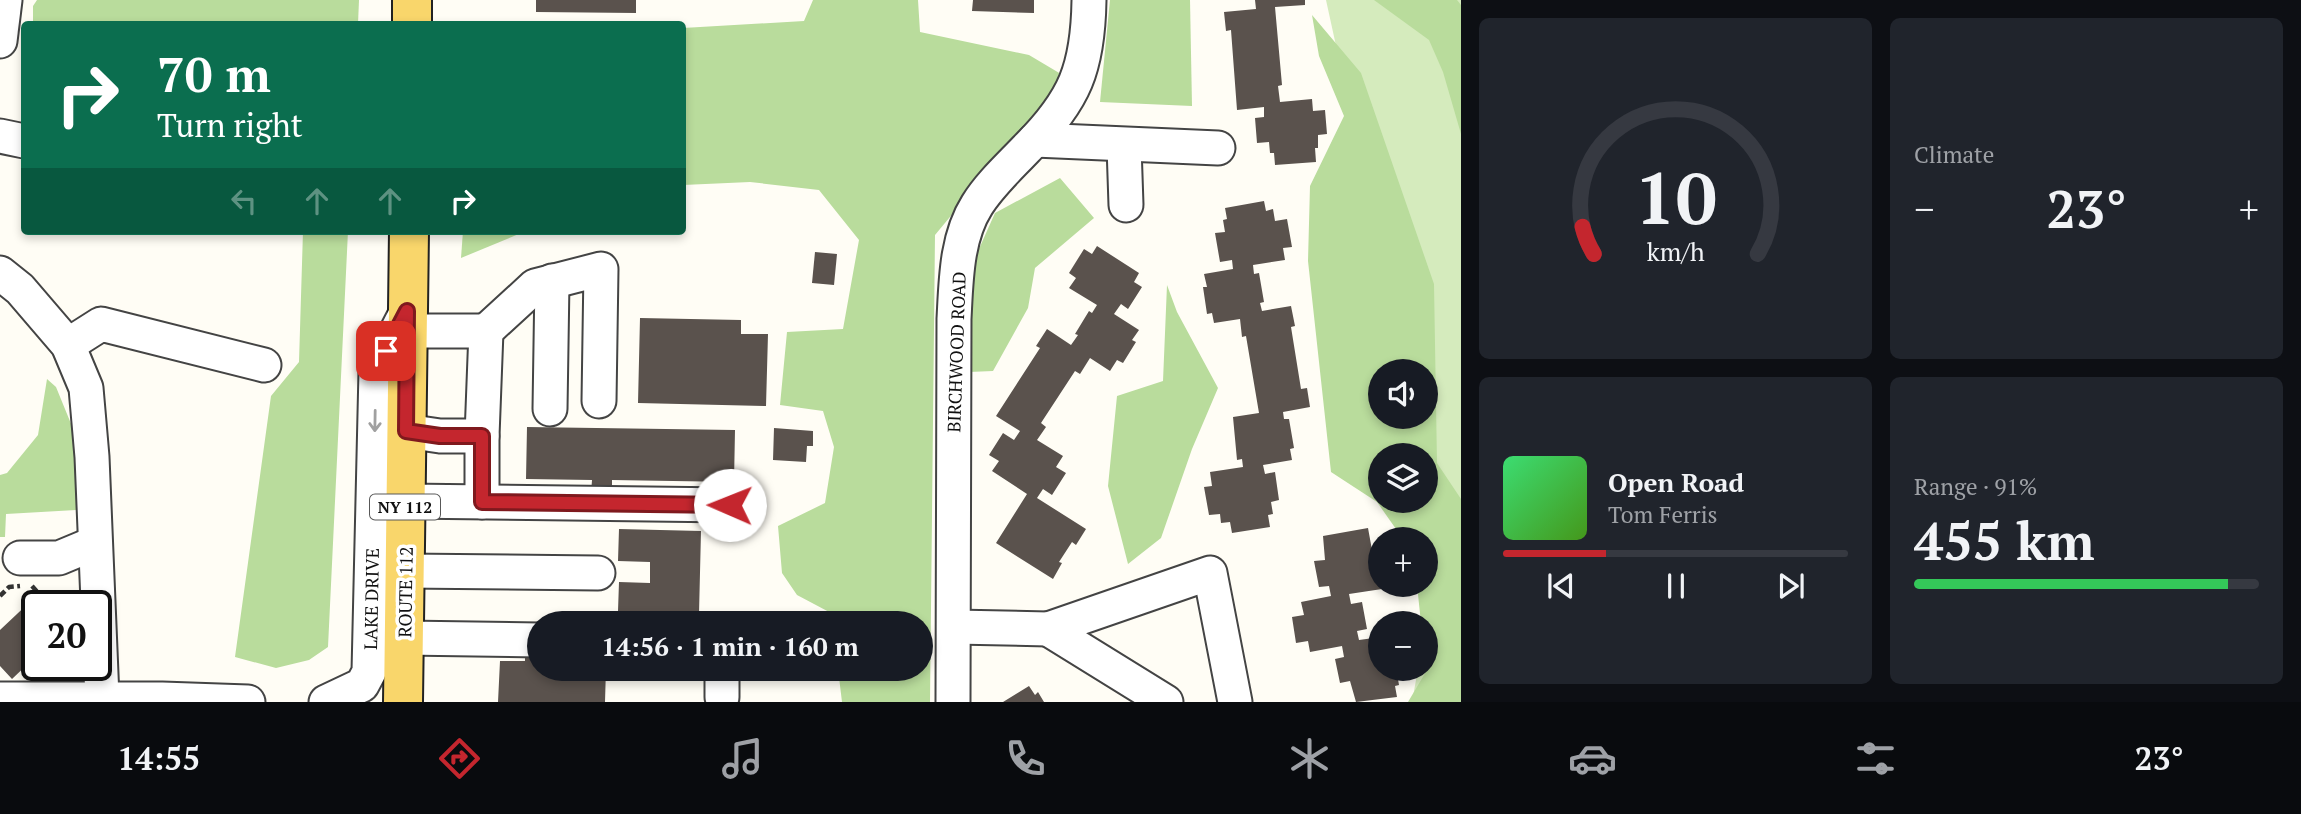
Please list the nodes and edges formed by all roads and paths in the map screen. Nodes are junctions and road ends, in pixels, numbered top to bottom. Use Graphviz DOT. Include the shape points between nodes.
graph roads {
  1 [pos="5,0"];
  2 [pos="412,0"];
  3 [pos="1089,0"];
  4 [pos="412,21"];
  5 [pos="0,41"];
  6 [pos="0,136"];
  7 [pos="21,140"];
  8 [pos="1035,140"];
  9 [pos="1124,146"];
  10 [pos="1218,148"];
  11 [pos="1126,205"];
  12 [pos="409,235"];
  13 [pos="0,273"];
  14 [pos="552,281"];
  15 [pos="407,321"];
  16 [pos="486,331"];
  17 [pos="68,345"];
  18 [pos="264,365"];
  19 [pos="598,401"];
  20 [pos="550,409"];
  21 [pos="406,431"];
  22 [pos="482,436"];
  23 [pos="405,501"];
  24 [pos="482,502"];
  25 [pos="730,505"];
  26 [pos="95,543"];
  27 [pos="405,571"];
  28 [pos="26,572"];
  29 [pos="598,573"];
  30 [pos="39,590"];
  31 [pos="954,627"];
  32 [pos="1048,629"];
  33 [pos="404,638"];
  34 [pos="527,640"];
  35 [pos="0,699"];
  36 [pos="108,700"];
  37 [pos="248,702"];
  38 [pos="326,702"];
  39 [pos="403,702"];
  40 [pos="953,702"];
  41 [pos="1166,702"];
  42 [pos="1234,702"];
  1 -- 5 [label="street"];
  2 -- 4 [label="main road"];
  3 -- 8 [label="street, BIRCHWOOD ROAD" via="1086,41 1075,86"];
  6 -- 7 [label="street"];
  8 -- 9 [label="street"];
  8 -- 31 [label="street, BIRCHWOOD ROAD" via="976,206 962,241 954,319"];
  9 -- 10 [label="street"];
  9 -- 11 [label="street"];
  12 -- 15 [label="main road, ROUTE 112 / NY 112"];
  13 -- 17 [label="street" via="20,289"];
  14 -- 16 [label="street" via="535,286"];
  14 -- 19 [label="street" via="601,269"];
  14 -- 20 [label="street"];
  15 -- 16 [label="street"];
  15 -- 21 [label="main road, ROUTE 112 / NY 112"];
  15 -- 38 [label="street, LAKE DRIVE, one-way" via="376,370 369,672 362,685"];
  16 -- 22 [label="street"];
  17 -- 18 [label="street" via="101,324"];
  17 -- 26 [label="street" via="86,388"];
  21 -- 22 [label="street"];
  21 -- 23 [label="main road, ROUTE 112 / NY 112"];
  22 -- 24 [label="street"];
  23 -- 24 [label="street"];
  23 -- 27 [label="main road, ROUTE 112 / NY 112"];
  24 -- 25 [label="street"];
  26 -- 28 [label="street"];
  26 -- 36 [label="street"];
  27 -- 29 [label="street"];
  27 -- 33 [label="main road, ROUTE 112 / NY 112"];
  28 -- 30 [label="path"];
  31 -- 32 [label="street"];
  31 -- 40 [label="street, BIRCHWOOD ROAD"];
  32 -- 41 [label="street"];
  32 -- 42 [label="street" via="1210,573"];
  33 -- 34 [label="street"];
  33 -- 39 [label="main road, ROUTE 112 / NY 112"];
  35 -- 36 [label="street"];
  36 -- 37 [label="street"];
}
